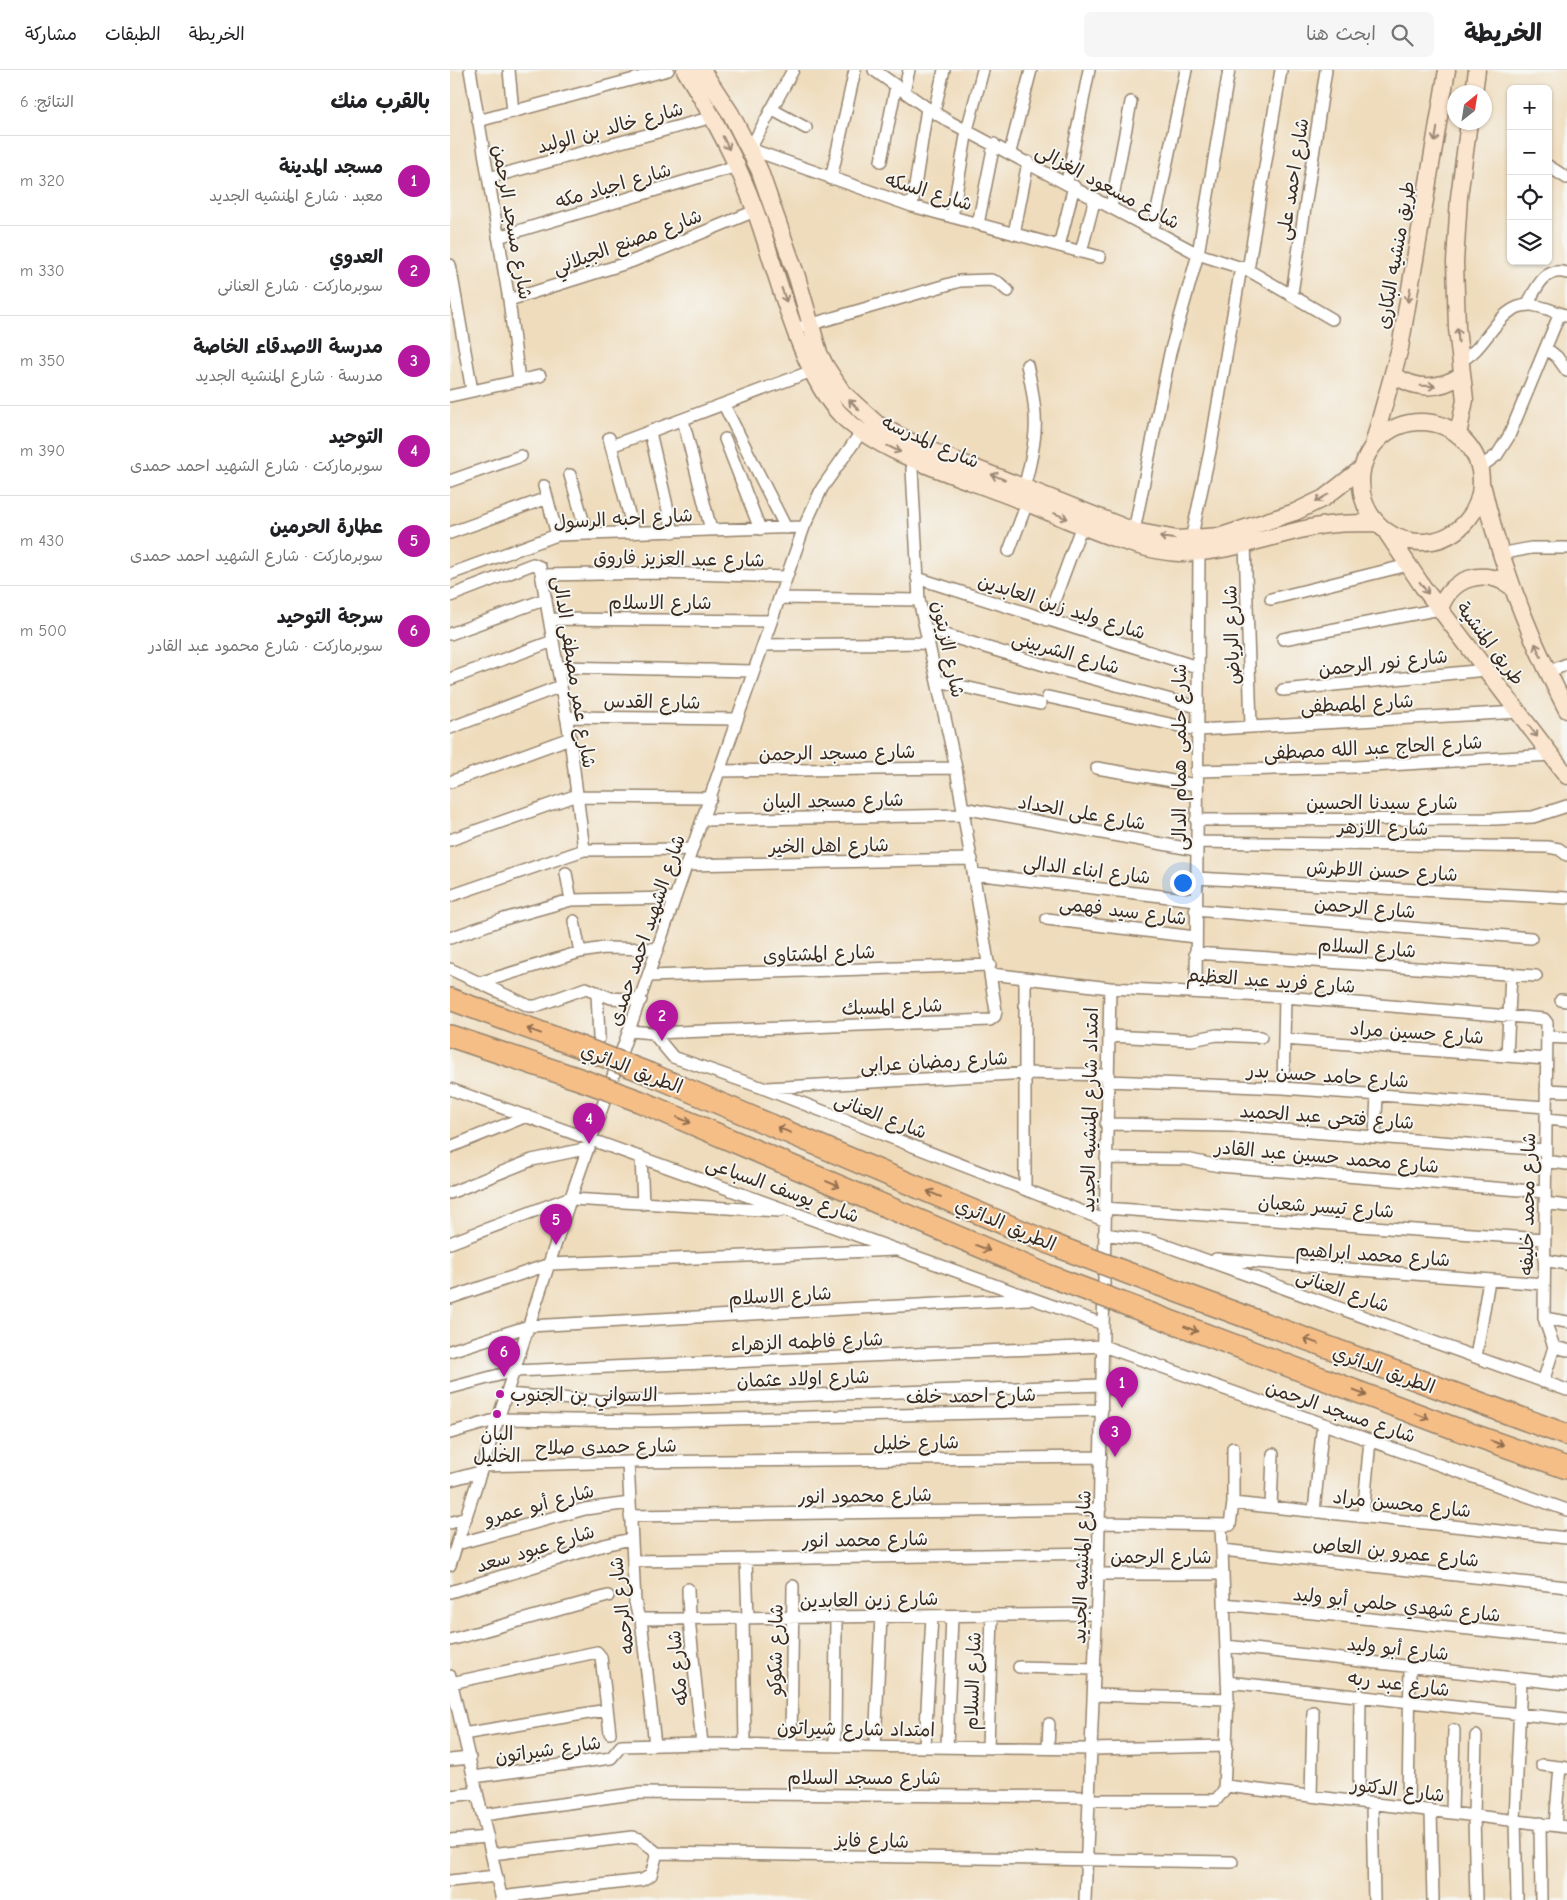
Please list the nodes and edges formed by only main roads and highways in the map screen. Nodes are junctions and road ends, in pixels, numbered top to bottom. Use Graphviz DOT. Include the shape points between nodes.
graph roads {
  1 [pos="450,1000"];
  2 [pos="450,1036"];
  3 [pos="1567,1435"];
  4 [pos="1567,1468"];
  3 -- 1 [label="highway, الطريق الدائري, one-way, bridge" via="1059,1247 650,1074"];
  2 -- 4 [label="highway, الطريق الدائري, one-way, bridge" via="639,1101 1047,1275"];
}
